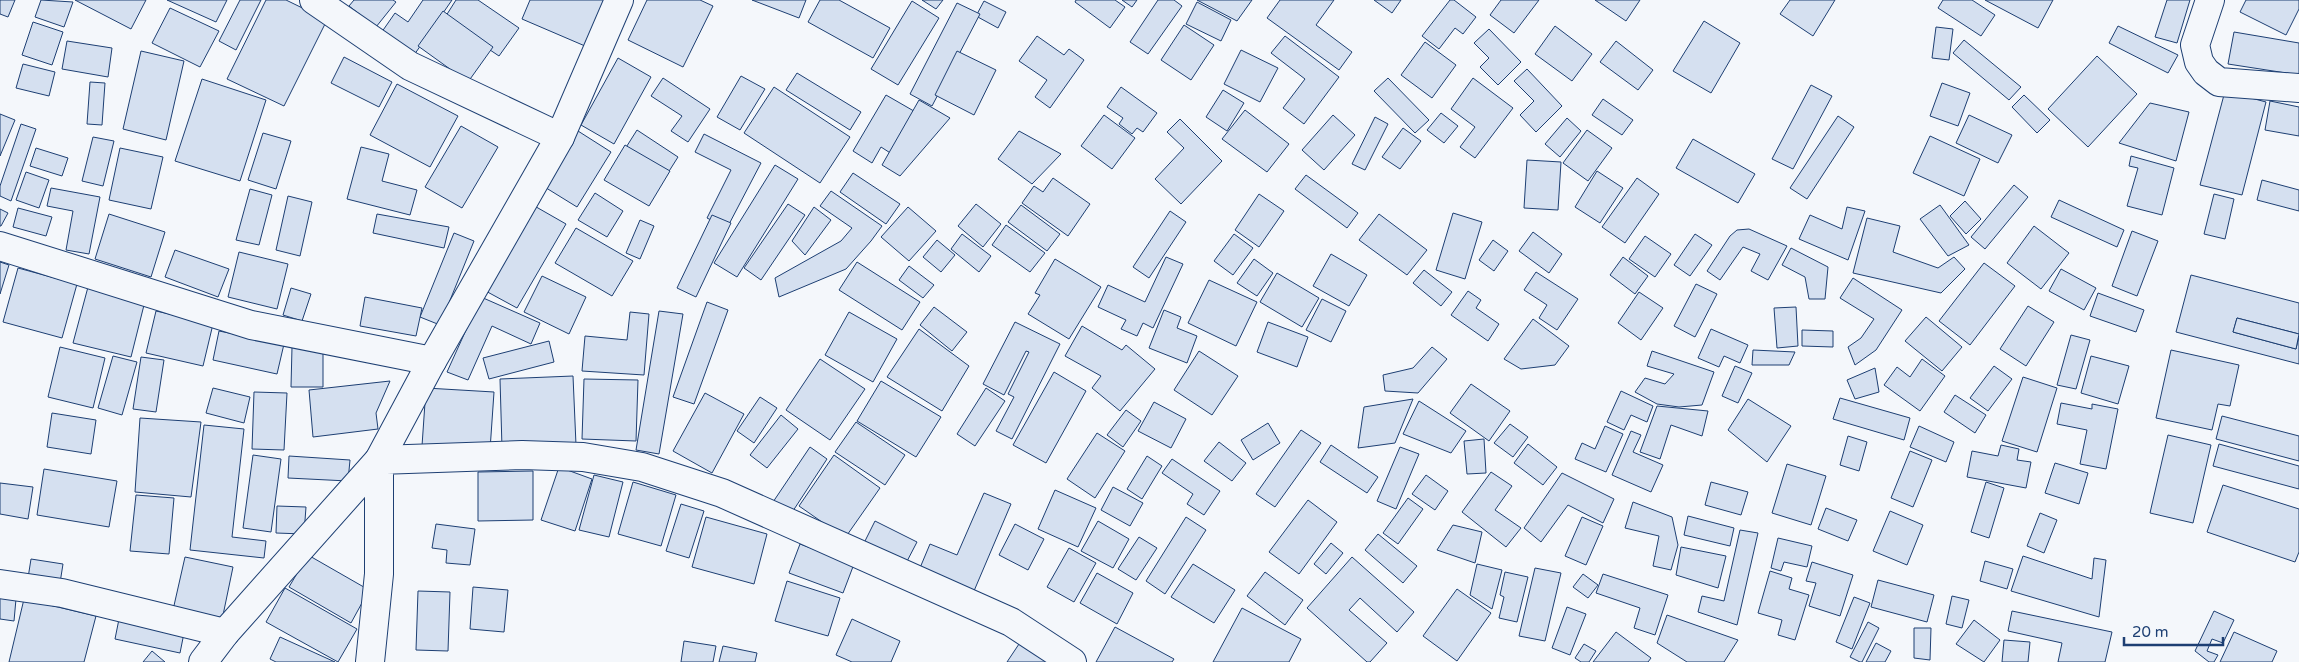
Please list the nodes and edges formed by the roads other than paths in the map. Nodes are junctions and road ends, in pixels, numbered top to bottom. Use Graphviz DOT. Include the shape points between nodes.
graph roads {
  1 [pos="314,0"];
  2 [pos="619,0"];
  3 [pos="2210,0"];
  4 [pos="2299,88"];
  5 [pos="560,137"];
  6 [pos="0,246"];
  7 [pos="432,361"];
  8 [pos="379,460"];
  9 [pos="0,584"];
  10 [pos="225,633"];
  11 [pos="203,662"];
  12 [pos="370,662"];
  13 [pos="1072,662"];
  1 -- 5 [label="street" via="410,66"];
  2 -- 5 [label="street"];
  3 -- 4 [label="street" via="2196,45 2199,62 2206,72 2219,82"];
  5 -- 7 [label="street"];
  6 -- 7 [label="street" via="251,325"];
  7 -- 8 [label="street"];
  8 -- 10 [label="street"];
  8 -- 12 [label="street" via="379,574"];
  8 -- 13 [label="street" via="583,457 642,467 722,493 1012,622"];
  9 -- 10 [label="street" via="62,593"];
  10 -- 11 [label="street"];
}
